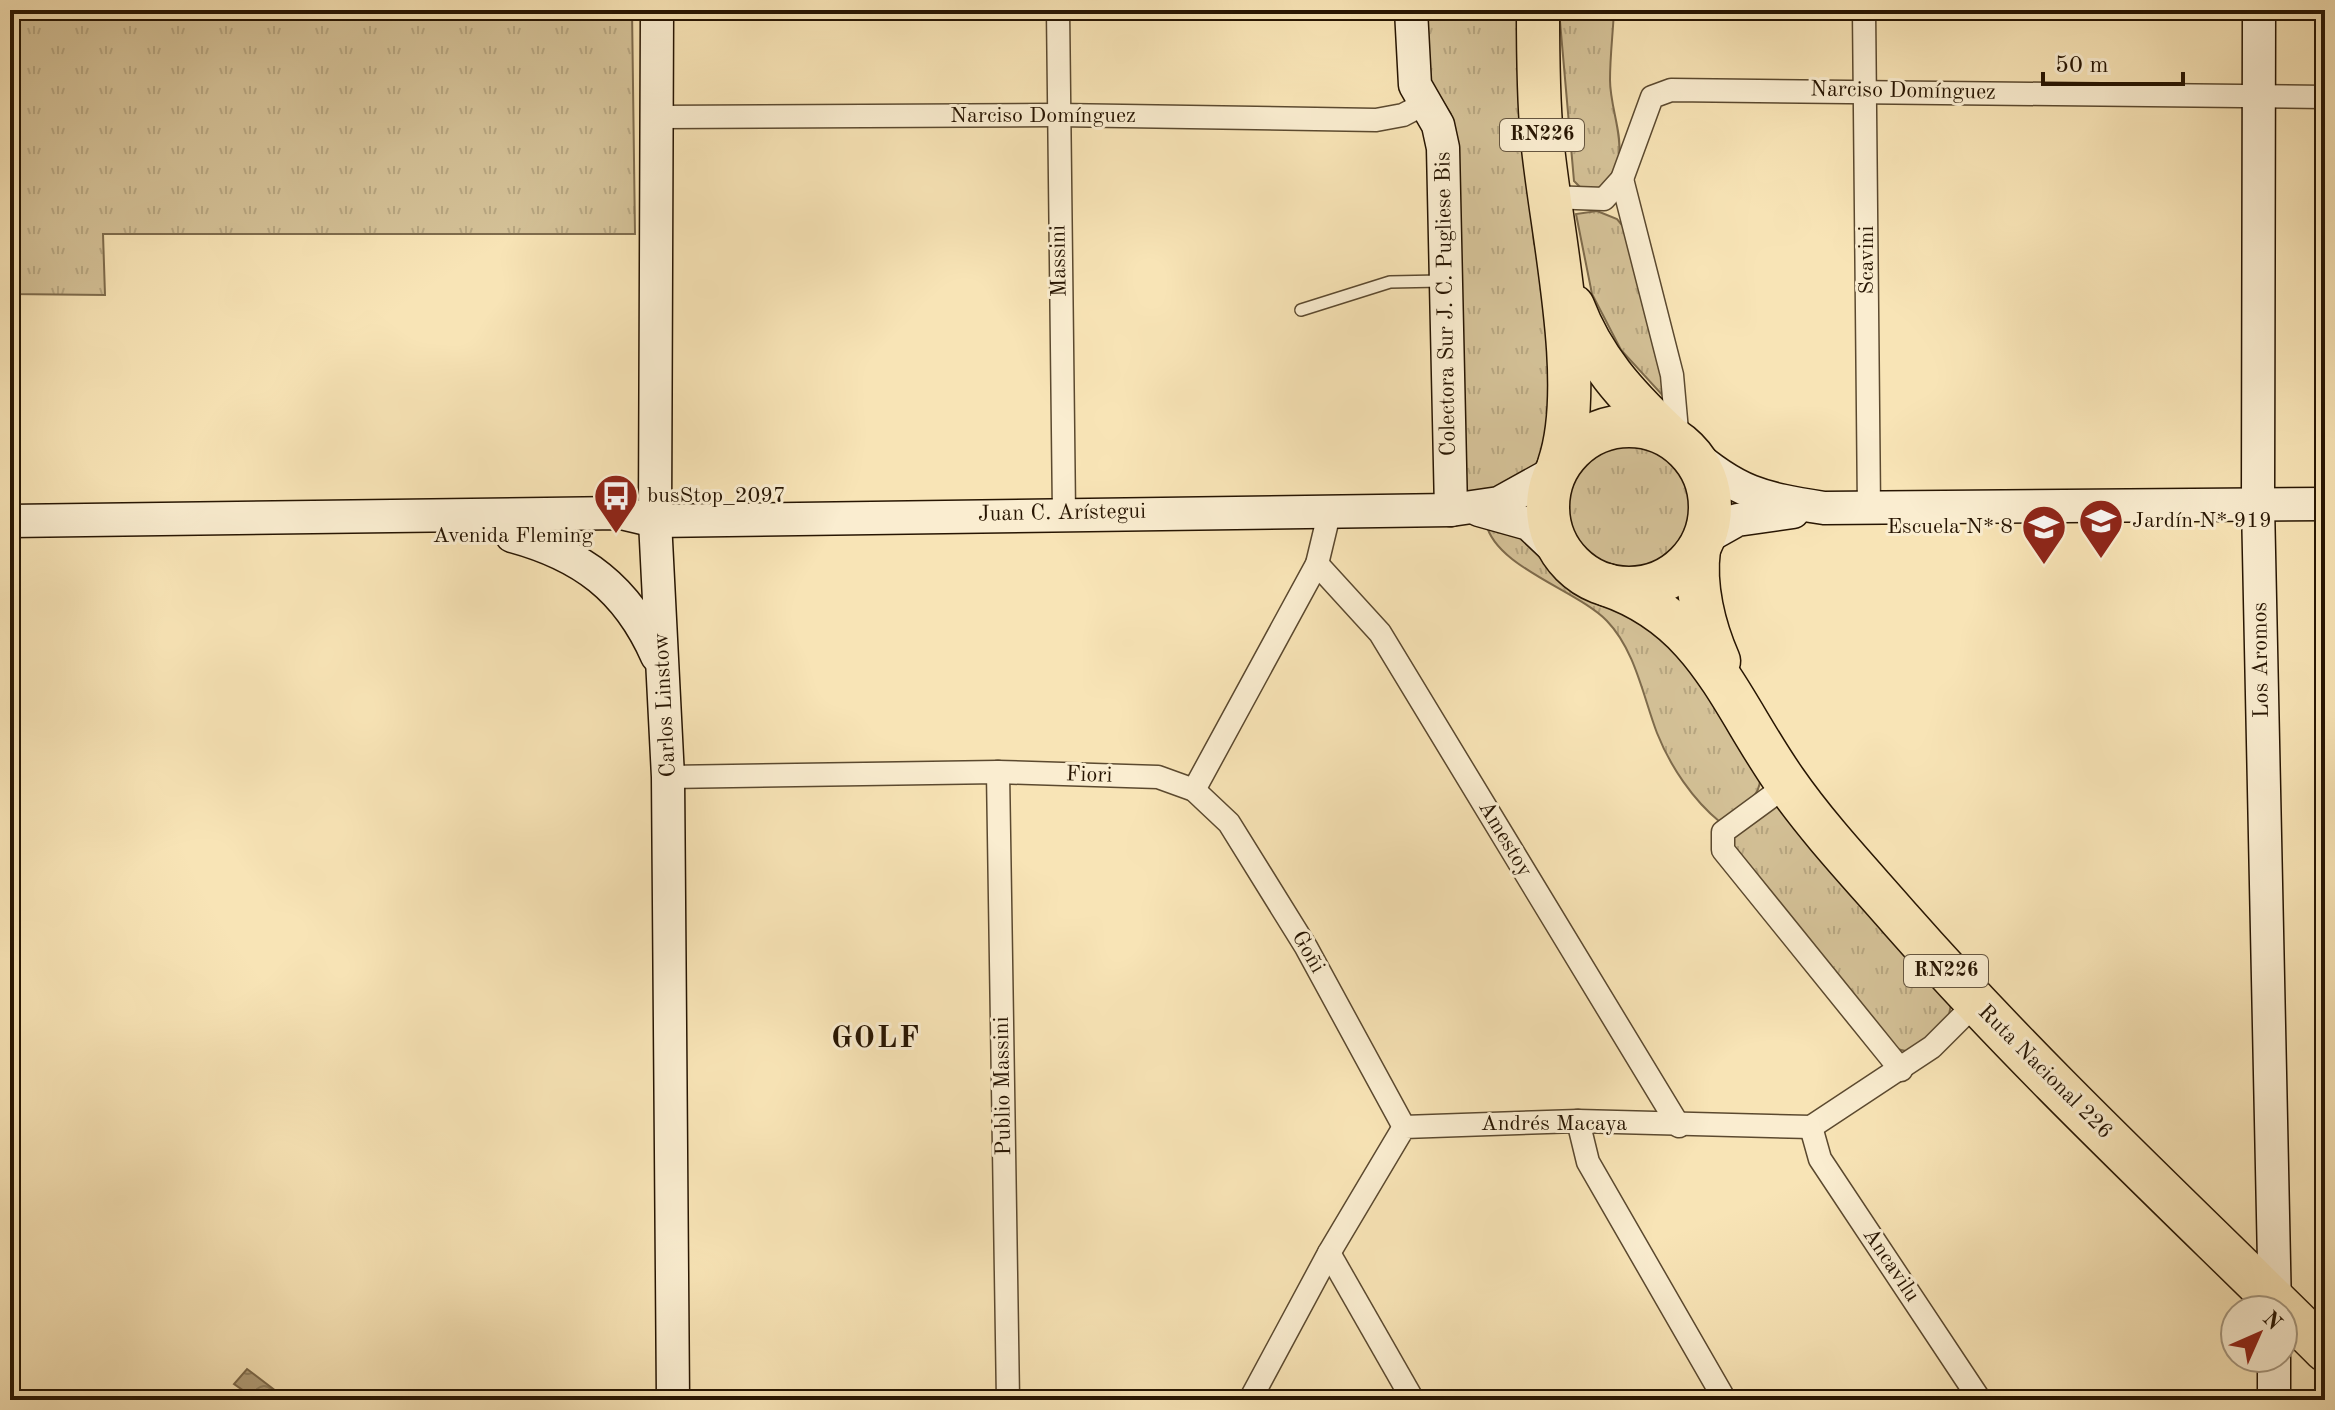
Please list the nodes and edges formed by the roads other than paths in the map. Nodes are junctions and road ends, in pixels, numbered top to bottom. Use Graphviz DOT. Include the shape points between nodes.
graph roads {
  1 [pos="657,10"];
  2 [pos="1058,10"];
  3 [pos="1411,10"];
  4 [pos="1538,10"];
  5 [pos="1864,10"];
  6 [pos="2259,10"];
  7 [pos="1866,89"];
  8 [pos="2261,97"];
  9 [pos="2325,97"];
  10 [pos="1424,104"];
  11 [pos="1057,115"];
  12 [pos="658,117"];
  13 [pos="1622,179"];
  14 [pos="1549,197"];
  15 [pos="1557,259"];
  16 [pos="1446,281"];
  17 [pos="1301,310"];
  18 [pos="1678,443"];
  19 [pos="1557,468"];
  20 [pos="2325,504"];
  21 [pos="2258,505"];
  22 [pos="1824,508"];
  23 [pos="1460,509"];
  24 [pos="1869,509"];
  25 [pos="1330,510"];
  26 [pos="1064,513"];
  27 [pos="10,521"];
  28 [pos="655,521"];
  29 [pos="512,536"];
  30 [pos="10,542"];
  31 [pos="1702,543"];
  32 [pos="1568,561"];
  33 [pos="1317,564"];
  34 [pos="1607,585"];
  35 [pos="663,669"];
  36 [pos="1733,696"];
  37 [pos="998,772"];
  38 [pos="668,777"];
  39 [pos="1787,785"];
  40 [pos="1194,790"];
  41 [pos="1975,1004"];
  42 [pos="1901,1070"];
  43 [pos="1578,1121"];
  44 [pos="1679,1126"];
  45 [pos="1404,1127"];
  46 [pos="1811,1127"];
  47 [pos="1329,1253"];
  48 [pos="2264,1294"];
  49 [pos="2275,1294"];
  50 [pos="2299,1327"];
  51 [pos="2325,1350"];
  52 [pos="2274,1374"];
  53 [pos="673,1400"];
  54 [pos="1008,1400"];
  55 [pos="1250,1400"];
  56 [pos="1413,1400"];
  57 [pos="1725,1400"];
  58 [pos="1980,1400"];
  59 [pos="2274,1400"];
  1 -- 12 [label="main road, Carlos Linstow"];
  2 -- 11 [label="street, Massini"];
  3 -- 10 [label="main road, Colectora Sur J. C. Pugliese Bis" via="1413,73"];
  4 -- 14 [label="highway, Ruta Nacional 226 / RN226"];
  5 -- 7 [label="street, Scavini"];
  6 -- 8 [label="main road, Los Aromos"];
  7 -- 8 [label="street, Narciso Domínguez"];
  7 -- 13 [label="street, Narciso Domínguez" via="1671,90 1652,97"];
  7 -- 24 [label="street, Scavini"];
  8 -- 9 [label="street, Narciso Domínguez"];
  8 -- 21 [label="main road, Los Aromos"];
  10 -- 11 [label="street, Narciso Domínguez" via="1376,120"];
  10 -- 16 [label="main road, Colectora Sur J. C. Pugliese Bis" via="1441,136"];
  11 -- 12 [label="street, Narciso Domínguez"];
  11 -- 26 [label="street, Massini"];
  12 -- 28 [label="main road, Carlos Linstow"];
  13 -- 14 [label="street" via="1604,199"];
  13 -- 18 [label="street" via="1672,375"];
  14 -- 15 [label="highway, Ruta Nacional 226 / RN226"];
  15 -- 18 [label="highway, Ruta Nacional 226 / RN226" via="1580,325 1598,358 1622,392"];
  15 -- 19 [label="highway, Ruta Nacional 226 / RN226" via="1569,391 1565,443"];
  16 -- 17 [label="lane" via="1390,282"];
  16 -- 23 [label="main road, Colectora Sur J. C. Pugliese Bis"];
  18 -- 19 [label="highway" via="1639,426 1608,428 1572,448"];
  18 -- 22 [label="main road" via="1748,493"];
  18 -- 31 [label="highway, Ruta Nacional 226 / RN226" via="1701,469 1709,492 1710,515"];
  19 -- 23 [label="main road, Juan C. Arístegui" via="1509,499"];
  19 -- 32 [label="highway, Ruta Nacional 226 / RN226" via="1548,520"];
  20 -- 21 [label="main road"];
  21 -- 24 [label="main road"];
  21 -- 49 [label="main road, Los Aromos"];
  22 -- 24 [label="main road"];
  22 -- 31 [label="main road" via="1737,520"];
  23 -- 25 [label="main road, Juan C. Arístegui"];
  23 -- 32 [label="main road, Juan C. Arístegui" via="1504,514 1529,524"];
  25 -- 26 [label="main road, Juan C. Arístegui"];
  25 -- 33 [label="street"];
  26 -- 28 [label="main road, Juan C. Arístegui"];
  27 -- 28 [label="main road, Avenida Fleming" via="621,513"];
  28 -- 29 [label="main road, Avenida Fleming" via="616,535"];
  28 -- 35 [label="main road, Carlos Linstow"];
  29 -- 30 [label="main road, Avenida Fleming"];
  29 -- 35 [label="main road" via="558,550 602,577 633,611"];
  31 -- 34 [label="highway, Ruta Nacional 226 / RN226" via="1686,565 1649,586"];
  31 -- 36 [label="highway, Ruta Nacional 226 / RN226" via="1698,576 1705,618"];
  32 -- 34 [label="highway, Ruta Nacional 226 / RN226"];
  33 -- 40 [label="street"];
  33 -- 44 [label="street, Amestoy" via="1380,633"];
  34 -- 36 [label="highway, Ruta Nacional 226 / RN226" via="1663,611"];
  35 -- 38 [label="main road, Carlos Linstow"];
  36 -- 39 [label="highway, Ruta Nacional 226 / RN226"];
  37 -- 38 [label="street, Fiori"];
  37 -- 40 [label="street, Fiori" via="1158,777"];
  37 -- 54 [label="street, Publio Massini"];
  38 -- 53 [label="main road, Carlos Linstow"];
  39 -- 41 [label="highway, Ruta Nacional 226 / RN226"];
  39 -- 42 [label="street" via="1723,832 1723,850"];
  40 -- 45 [label="street, Goñi" via="1229,823 1306,947"];
  41 -- 42 [label="street" via="1943,1038"];
  41 -- 48 [label="highway, Ruta Nacional 226 / RN226"];
  42 -- 46 [label="street"];
  43 -- 44 [label="street, Andrés Macaya"];
  43 -- 45 [label="street, Andrés Macaya"];
  43 -- 57 [label="street" via="1588,1162"];
  44 -- 46 [label="street, Andrés Macaya"];
  45 -- 47 [label="street"];
  46 -- 58 [label="street, Ancavilu" via="1820,1159"];
  47 -- 55 [label="street"];
  47 -- 56 [label="street"];
  50 -- 51 [label="highway, Ruta Nacional 226 / RN226"];
  52 -- 59 [label="main road"];
}
